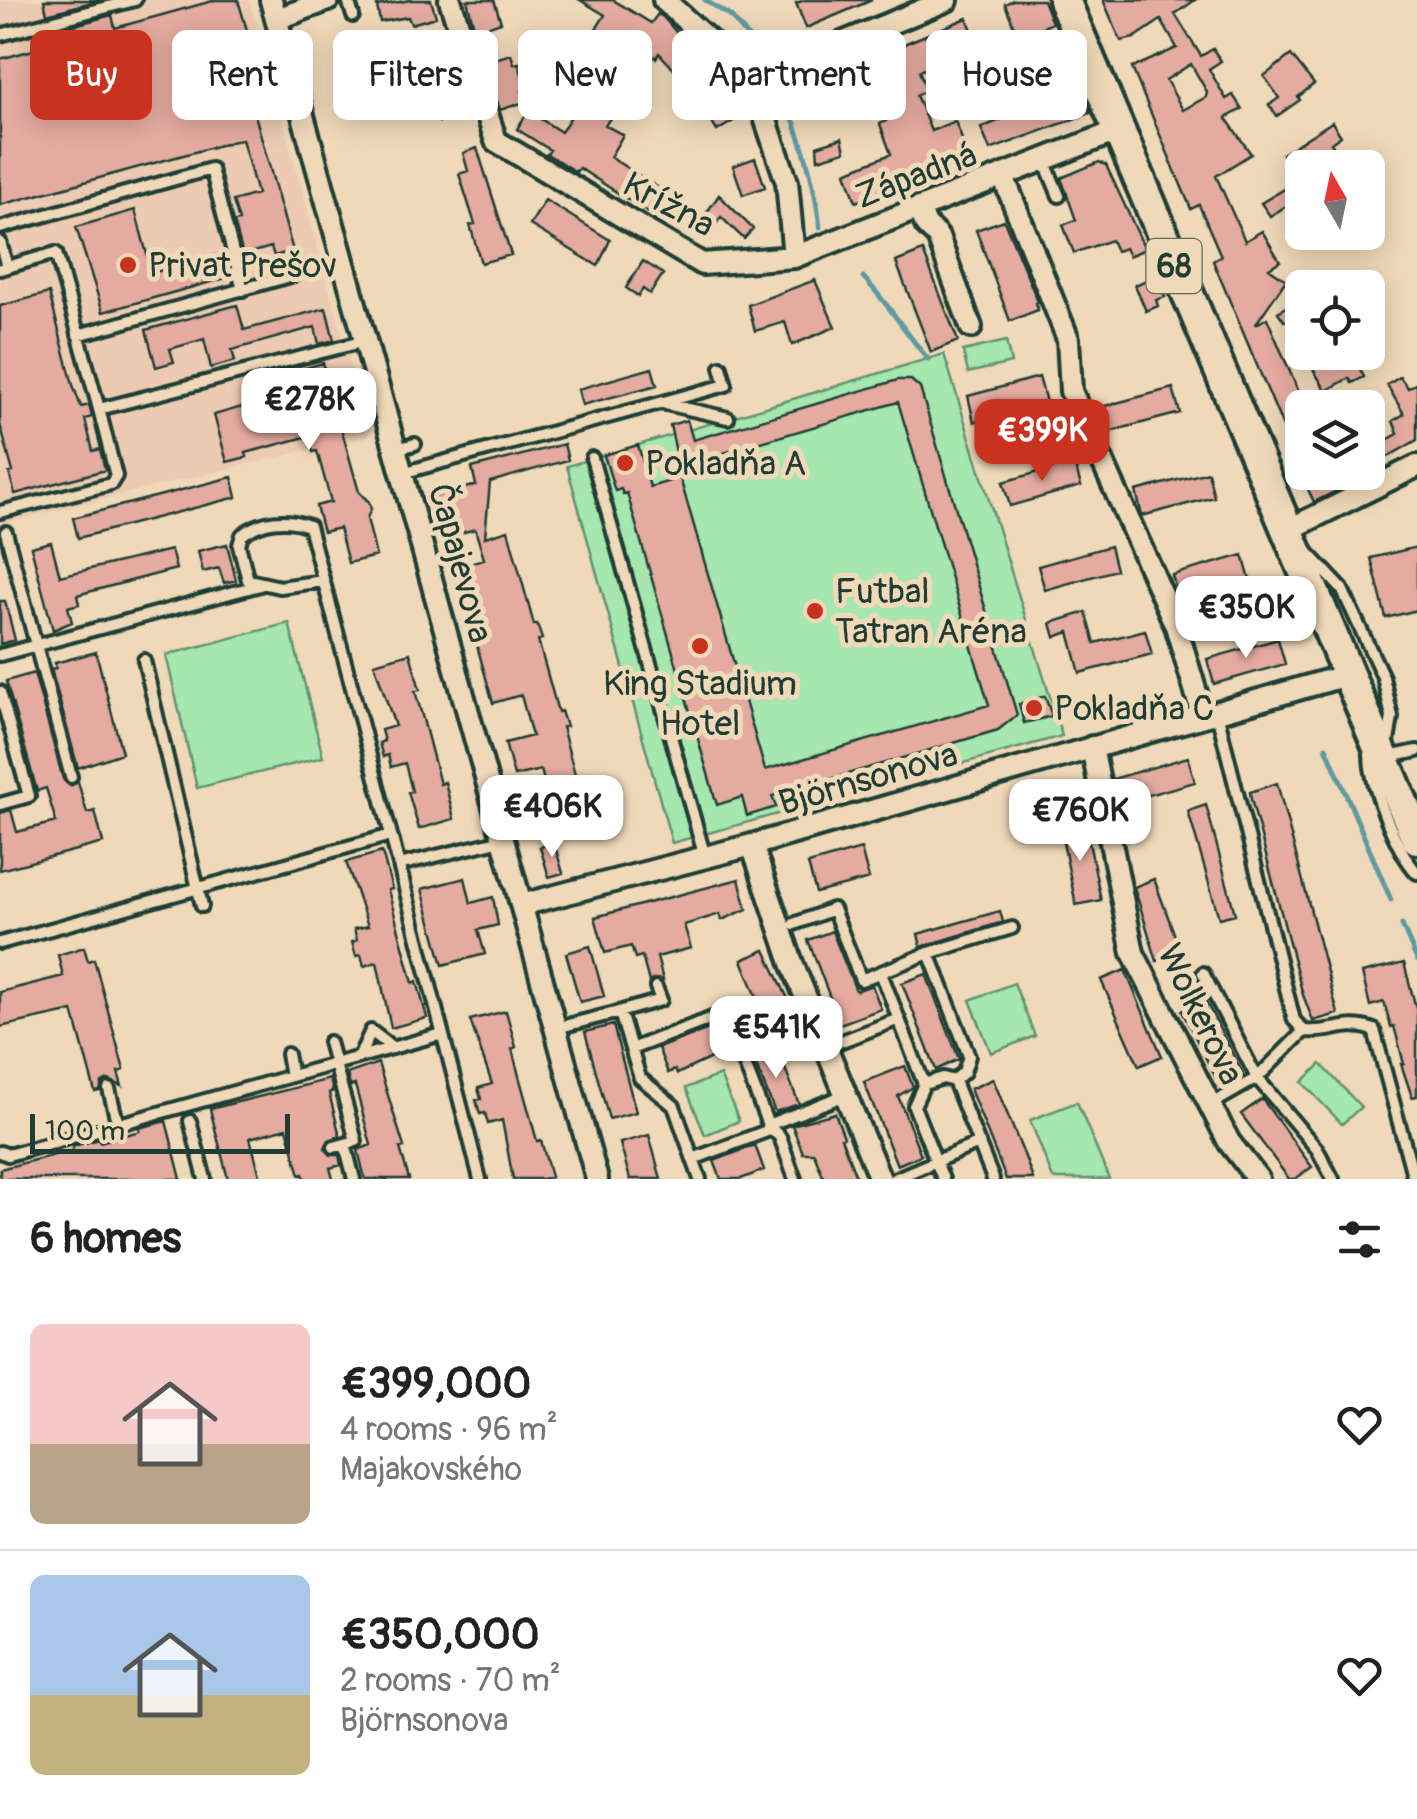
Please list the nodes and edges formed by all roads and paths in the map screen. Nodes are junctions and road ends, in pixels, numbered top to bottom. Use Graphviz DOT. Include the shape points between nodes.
graph roads {
  1 [pos="134,0"];
  2 [pos="328,0"];
  3 [pos="348,0"];
  4 [pos="450,0"];
  5 [pos="947,0"];
  6 [pos="1064,0"];
  7 [pos="670,2"];
  8 [pos="274,9"];
  9 [pos="353,16"];
  10 [pos="699,30"];
  11 [pos="874,30"];
  12 [pos="0,36"];
  13 [pos="766,120"];
  14 [pos="1117,131"];
  15 [pos="1044,160"];
  16 [pos="1003,176"];
  17 [pos="1058,196"];
  18 [pos="919,208"];
  19 [pos="0,228"];
  20 [pos="0,242"];
  21 [pos="794,257"];
  22 [pos="3,268"];
  23 [pos="294,275"];
  24 [pos="243,290"];
  25 [pos="971,327"];
  26 [pos="78,335"];
  27 [pos="366,340"];
  28 [pos="721,367"];
  29 [pos="661,403"];
  30 [pos="98,410"];
  31 [pos="728,418"];
  32 [pos="592,458"];
  33 [pos="1415,470"];
  34 [pos="402,473"];
  35 [pos="0,512"];
  36 [pos="1286,531"];
  37 [pos="6,532"];
  38 [pos="323,581"];
  39 [pos="261,584"];
  40 [pos="36,646"];
  41 [pos="0,655"];
  42 [pos="144,660"];
  43 [pos="1347,675"];
  44 [pos="0,692"];
  45 [pos="1210,714"];
  46 [pos="1370,726"];
  47 [pos="1092,747"];
  48 [pos="1417,750"];
  49 [pos="1383,758"];
  50 [pos="71,777"];
  51 [pos="0,804"];
  52 [pos="391,834"];
  53 [pos="1417,838"];
  54 [pos="503,840"];
  55 [pos="752,846"];
  56 [pos="705,858"];
  57 [pos="399,865"];
  58 [pos="1417,874"];
  59 [pos="198,888"];
  60 [pos="521,905"];
  61 [pos="202,906"];
  62 [pos="794,924"];
  63 [pos="1012,928"];
  64 [pos="0,943"];
  65 [pos="929,953"];
  66 [pos="881,972"];
  67 [pos="1203,973"];
  68 [pos="656,987"];
  69 [pos="615,1012"];
  70 [pos="899,1019"];
  71 [pos="817,1024"];
  72 [pos="556,1028"];
  73 [pos="1304,1032"];
  74 [pos="442,1034"];
  75 [pos="329,1042"];
  76 [pos="826,1047"];
  77 [pos="394,1048"];
  78 [pos="631,1049"];
  79 [pos="739,1053"];
  80 [pos="286,1054"];
  81 [pos="358,1057"];
  82 [pos="334,1064"];
  83 [pos="291,1076"];
  84 [pos="1257,1078"];
  85 [pos="954,1081"];
  86 [pos="924,1084"];
  87 [pos="109,1089"];
  88 [pos="846,1095"];
  89 [pos="1210,1106"];
  90 [pos="190,1120"];
  91 [pos="118,1124"];
  92 [pos="770,1127"];
  93 [pos="979,1143"];
  94 [pos="0,1152"];
  95 [pos="693,1160"];
  96 [pos="936,1161"];
  97 [pos="204,1179"];
  98 [pos="354,1179"];
  99 [pos="480,1179"];
  100 [pos="597,1179"];
  101 [pos="700,1179"];
  102 [pos="795,1179"];
  103 [pos="880,1179"];
  104 [pos="894,1179"];
  105 [pos="943,1179"];
  106 [pos="994,1179"];
  107 [pos="1258,1179"];
  108 [pos="1333,1179"];
  109 [pos="1414,1179"];
  1 -- 12 [label="lane"];
  2 -- 8 [label="street"];
  3 -- 9 [label="lane"];
  4 -- 21 [label="street, Krížna" via="496,141 702,264"];
  5 -- 11 [label="street"];
  6 -- 14 [label="main road, 68"];
  7 -- 10 [label="street"];
  8 -- 27 [label="street, Čapajevova"];
  13 -- 21 [label="street" via="787,182"];
  14 -- 15 [label="street, Západná"];
  14 -- 36 [label="main road, 68"];
  15 -- 16 [label="street, Západná"];
  15 -- 17 [label="lane"];
  16 -- 18 [label="street, Západná"];
  16 -- 45 [label="street" via="1068,339 1071,391"];
  18 -- 21 [label="street, Západná"];
  18 -- 25 [label="street" via="938,237"];
  19 -- 24 [label="lane" via="211,170"];
  20 -- 22 [label="lane"];
  22 -- 26 [label="lane" via="56,253"];
  23 -- 24 [label="lane"];
  24 -- 26 [label="lane"];
  26 -- 30 [label="lane"];
  27 -- 30 [label="lane"];
  27 -- 34 [label="street, Čapajevova" via="405,447"];
  28 -- 29 [label="lane" via="726,385"];
  29 -- 31 [label="lane"];
  29 -- 34 [label="lane"];
  30 -- 35 [label="lane" via="116,476 111,484"];
  32 -- 56 [label="lane"];
  33 -- 36 [label="street"];
  34 -- 54 [label="street, Čapajevova"];
  36 -- 43 [label="main road, 68"];
  36 -- 49 [label="lane" via="1342,589 1383,676 1392,717"];
  37 -- 40 [label="lane"];
  38 -- 39 [label="lane"];
  38 -- 39 [label="lane" via="309,526 285,521 242,534 238,545 248,580"];
  38 -- 52 [label="lane"];
  39 -- 40 [label="lane"];
  40 -- 41 [label="lane"];
  40 -- 50 [label="lane"];
  42 -- 59 [label="lane"];
  43 -- 45 [label="street, Björnsonova"];
  43 -- 46 [label="main road, 68"];
  44 -- 51 [label="lane" via="29,796"];
  45 -- 47 [label="street, Björnsonova"];
  45 -- 73 [label="lane" via="1292,1010"];
  46 -- 49 [label="main road, 68"];
  46 -- 58 [label="lane" via="1369,770 1405,860"];
  47 -- 55 [label="street, Björnsonova"];
  47 -- 89 [label="street, Wolkerova" via="1133,952"];
  48 -- 49 [label="lane"];
  49 -- 53 [label="main road, 68"];
  52 -- 57 [label="lane"];
  52 -- 59 [label="lane"];
  54 -- 57 [label="lane"];
  54 -- 60 [label="street, Čapajevova"];
  55 -- 56 [label="street, Björnsonova"];
  55 -- 71 [label="street"];
  56 -- 60 [label="street, Björnsonova"];
  57 -- 74 [label="lane"];
  59 -- 61 [label="lane"];
  59 -- 64 [label="lane"];
  60 -- 72 [label="street, Čapajevova"];
  62 -- 66 [label="lane" via="833,909 861,980"];
  63 -- 65 [label="lane"];
  65 -- 66 [label="lane"];
  65 -- 85 [label="lane" via="969,1056"];
  66 -- 70 [label="lane"];
  67 -- 84 [label="lane, Wolkerova"];
  68 -- 69 [label="lane" via="661,1000"];
  69 -- 72 [label="lane"];
  69 -- 78 [label="lane"];
  70 -- 76 [label="lane"];
  70 -- 86 [label="lane"];
  71 -- 76 [label="street"];
  71 -- 79 [label="lane"];
  72 -- 100 [label="street, Čapajevova"];
  73 -- 84 [label="lane"];
  73 -- 109 [label="lane" via="1356,1023 1374,1030"];
  74 -- 77 [label="lane"];
  74 -- 99 [label="lane"];
  75 -- 82 [label="lane"];
  76 -- 88 [label="street"];
  77 -- 81 [label="lane"];
  77 -- 81 [label="lane" via="371,1031"];
  78 -- 79 [label="lane" via="715,1016 731,1028"];
  78 -- 95 [label="lane" via="640,1078 674,1106"];
  79 -- 92 [label="lane"];
  80 -- 83 [label="lane"];
  81 -- 82 [label="lane"];
  82 -- 83 [label="lane"];
  82 -- 98 [label="lane" via="356,1141 339,1145"];
  83 -- 91 [label="lane"];
  84 -- 89 [label="lane"];
  84 -- 108 [label="lane, Wolkerova" via="1317,1148"];
  85 -- 86 [label="lane"];
  85 -- 93 [label="lane"];
  86 -- 96 [label="lane" via="914,1106"];
  87 -- 91 [label="lane"];
  88 -- 92 [label="lane"];
  88 -- 103 [label="street"];
  89 -- 107 [label="street, Wolkerova"];
  90 -- 97 [label="lane"];
  91 -- 94 [label="lane" via="8,1156"];
  92 -- 95 [label="lane"];
  92 -- 102 [label="lane"];
  93 -- 96 [label="lane"];
  93 -- 106 [label="lane"];
  95 -- 101 [label="lane"];
  96 -- 104 [label="lane"];
  96 -- 105 [label="lane"];
}
